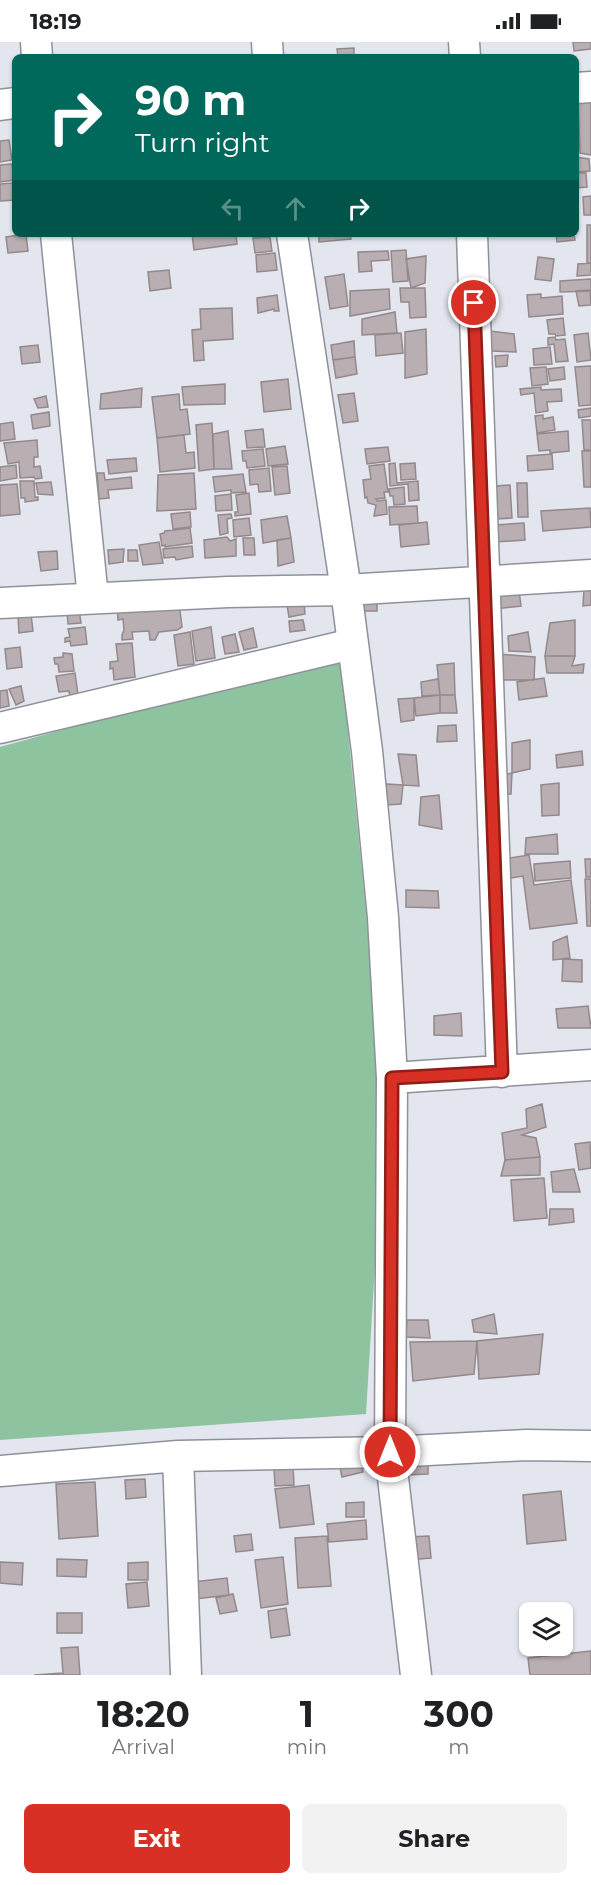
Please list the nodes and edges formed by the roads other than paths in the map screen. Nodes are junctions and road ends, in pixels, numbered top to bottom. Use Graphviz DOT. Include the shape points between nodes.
graph roads {
  1 [pos="56,237"];
  2 [pos="292,237"];
  3 [pos="472,237"];
  4 [pos="591,575"];
  5 [pos="485,581"];
  6 [pos="346,590"];
  7 [pos="93,598"];
  8 [pos="0,603"];
  9 [pos="352,644"];
  10 [pos="0,728"];
  11 [pos="591,1065"];
  12 [pos="502,1072"];
  13 [pos="392,1078"];
  14 [pos="591,1446"];
  15 [pos="390,1452"];
  16 [pos="178,1456"];
  17 [pos="0,1471"];
  18 [pos="186,1675"];
  19 [pos="416,1675"];
  1 -- 7 [label="street"];
  2 -- 6 [label="street"];
  3 -- 5 [label="street"];
  4 -- 5 [label="street"];
  5 -- 6 [label="street"];
  5 -- 12 [label="street"];
  6 -- 7 [label="street"];
  6 -- 9 [label="street"];
  7 -- 8 [label="street"];
  9 -- 10 [label="street"];
  9 -- 13 [label="street" via="383,917"];
  11 -- 12 [label="street"];
  12 -- 13 [label="street"];
  13 -- 15 [label="street"];
  14 -- 15 [label="street"];
  15 -- 16 [label="street"];
  15 -- 19 [label="street"];
  16 -- 17 [label="street"];
  16 -- 18 [label="street"];
}
